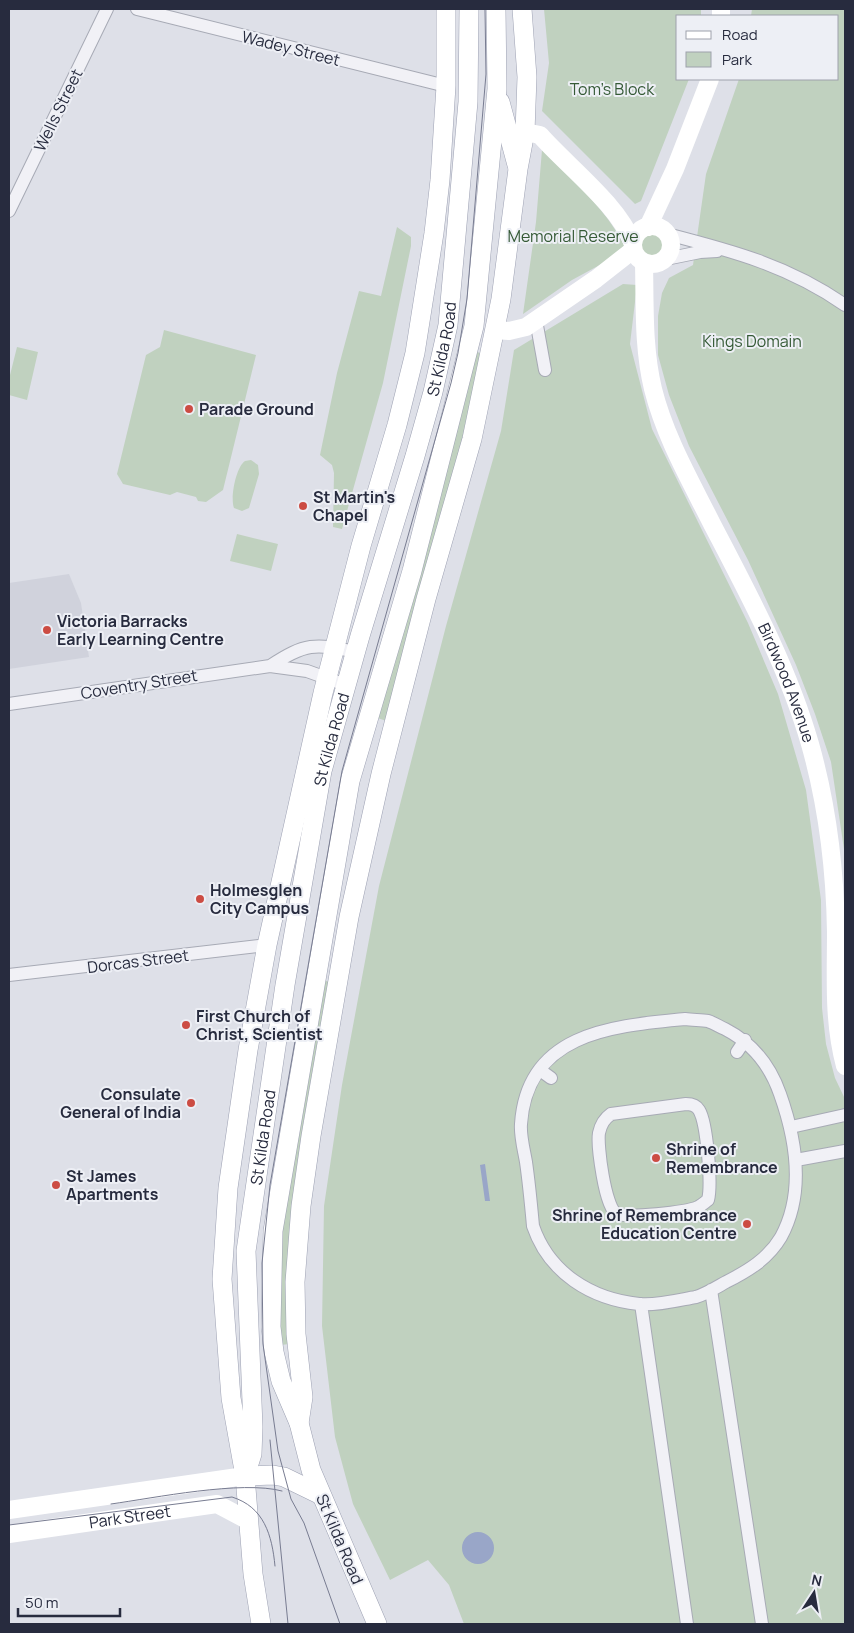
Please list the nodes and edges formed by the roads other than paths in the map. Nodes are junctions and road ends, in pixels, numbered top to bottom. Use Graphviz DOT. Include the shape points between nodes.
graph roads {
  1 [pos="107,9"];
  2 [pos="137,9"];
  3 [pos="446,9"];
  4 [pos="469,9"];
  5 [pos="496,9"];
  6 [pos="522,9"];
  7 [pos="710,80"];
  8 [pos="446,86"];
  9 [pos="469,88"];
  10 [pos="496,89"];
  11 [pos="526,132"];
  12 [pos="518,169"];
  13 [pos="605,203"];
  14 [pos="9,212"];
  15 [pos="656,229"];
  16 [pos="742,253"];
  17 [pos="638,255"];
  18 [pos="664,260"];
  19 [pos="845,305"];
  20 [pos="536,320"];
  21 [pos="644,323"];
  22 [pos="448,325"];
  23 [pos="474,326"];
  24 [pos="495,330"];
  25 [pos="545,370"];
  26 [pos="335,648"];
  27 [pos="355,652"];
  28 [pos="270,666"];
  29 [pos="327,678"];
  30 [pos="346,685"];
  31 [pos="9,704"];
  32 [pos="292,943"];
  33 [pos="322,944"];
  34 [pos="267,946"];
  35 [pos="344,949"];
  36 [pos="9,975"];
  37 [pos="745,1040"];
  38 [pos="737,1052"];
  39 [pos="845,1066"];
  40 [pos="845,1115"];
  41 [pos="602,1122"];
  42 [pos="791,1127"];
  43 [pos="845,1151"];
  44 [pos="796,1160"];
  45 [pos="763,1239"];
  46 [pos="774,1247"];
  47 [pos="575,1266"];
  48 [pos="567,1278"];
  49 [pos="711,1290"];
  50 [pos="641,1304"];
  51 [pos="299,1423"];
  52 [pos="245,1476"];
  53 [pos="321,1496"];
  54 [pos="9,1510"];
  55 [pos="249,1521"];
  56 [pos="9,1534"];
  57 [pos="367,1602"];
  58 [pos="261,1624"];
  59 [pos="377,1624"];
  60 [pos="387,1624"];
  61 [pos="687,1624"];
  62 [pos="762,1624"];
  1 -- 14 [label="street, Wells Street"];
  2 -- 8 [label="street, Wadey Street"];
  3 -- 8 [label="main road, St Kilda Road"];
  4 -- 9 [label="main road, St Kilda Road"];
  5 -- 10 [label="main road, St Kilda Road"];
  6 -- 11 [label="main road, St Kilda Road" via="527,77"];
  7 -- 15 [label="street"];
  8 -- 9 [label="main road"];
  8 -- 26 [label="main road, St Kilda Road" via="434,233 415,353"];
  9 -- 22 [label="main road, St Kilda Road"];
  10 -- 12 [label="main road"];
  10 -- 23 [label="main road, St Kilda Road"];
  11 -- 12 [label="main road, St Kilda Road"];
  11 -- 13 [label="street" via="540,135"];
  12 -- 24 [label="main road, St Kilda Road"];
  13 -- 15 [label="street" via="621,216"];
  13 -- 17 [label="street" via="623,225"];
  15 -- 16 [label="street"];
  15 -- 17 [label="street" via="635,235"];
  15 -- 18 [label="street" via="671,249"];
  16 -- 18 [label="street" via="700,252"];
  16 -- 19 [label="street" via="804,279"];
  17 -- 18 [label="street" via="654,265"];
  17 -- 20 [label="street"];
  17 -- 21 [label="street, Birdwood Avenue"];
  18 -- 21 [label="street, Birdwood Avenue" via="648,295"];
  20 -- 24 [label="street" via="517,330"];
  20 -- 25 [label="street"];
  21 -- 39 [label="street, Birdwood Avenue" via="651,380 662,420 756,608 794,696 810,744 820,785 833,876 835,1003"];
  22 -- 23 [label="main road"];
  22 -- 27 [label="main road, St Kilda Road" via="420,438"];
  23 -- 24 [label="main road"];
  23 -- 33 [label="main road, St Kilda Road" via="409,580 350,780"];
  24 -- 35 [label="main road, St Kilda Road" via="472,439 381,774"];
  26 -- 27 [label="street, Coventry Street"];
  26 -- 28 [label="street, Coventry Street" via="322,645 297,650"];
  26 -- 29 [label="main road, St Kilda Road"];
  27 -- 30 [label="main road, St Kilda Road"];
  28 -- 29 [label="street, Coventry Street"];
  28 -- 31 [label="street, Coventry Street"];
  29 -- 30 [label="street, Coventry Street"];
  29 -- 34 [label="main road, St Kilda Road"];
  30 -- 32 [label="main road, St Kilda Road" via="322,771"];
  32 -- 33 [label="main road"];
  32 -- 34 [label="main road"];
  32 -- 52 [label="main road, St Kilda Road" via="246,1251 254,1427 252,1454"];
  33 -- 35 [label="main road"];
  33 -- 51 [label="main road, St Kilda Road" via="273,1231 271,1327 274,1352 281,1381"];
  34 -- 36 [label="street, Dorcas Street"];
  34 -- 52 [label="main road, St Kilda Road" via="248,1050 223,1245 222,1279 231,1398"];
  35 -- 51 [label="main road, St Kilda Road" via="313,1127 297,1249 296,1334 303,1397"];
  37 -- 38 [label="street"];
  37 -- 42 [label="street" via="776,1082"];
  37 -- 48 [label="street" via="709,1022 686,1020 588,1034 564,1046 545,1074 531,1086 524,1103 521,1126 533,1226 543,1248"];
  40 -- 42 [label="street"];
  41 -- 41 [label="street" via="611,1114 693,1104 699,1109 710,1174 708,1200 697,1207 642,1216 628,1217 615,1213 608,1203 604,1178 599,1134"];
  42 -- 44 [label="street"];
  43 -- 44 [label="street"];
  44 -- 46 [label="street" via="791,1208"];
  45 -- 46 [label="street"];
  46 -- 49 [label="street" via="757,1265"];
  47 -- 48 [label="street"];
  48 -- 50 [label="street" via="599,1295"];
  49 -- 50 [label="street" via="697,1296"];
  49 -- 62 [label="street"];
  50 -- 61 [label="street"];
  51 -- 53 [label="main road, St Kilda Road"];
  52 -- 53 [label="main road" via="284,1477"];
  52 -- 54 [label="street, Park Street"];
  52 -- 55 [label="main road, St Kilda Road"];
  53 -- 57 [label="main road, St Kilda Road"];
  55 -- 56 [label="street, Park Street" via="217,1504"];
  55 -- 58 [label="main road, St Kilda Road"];
  57 -- 59 [label="main road, St Kilda Road"];
  57 -- 60 [label="street"];
}
